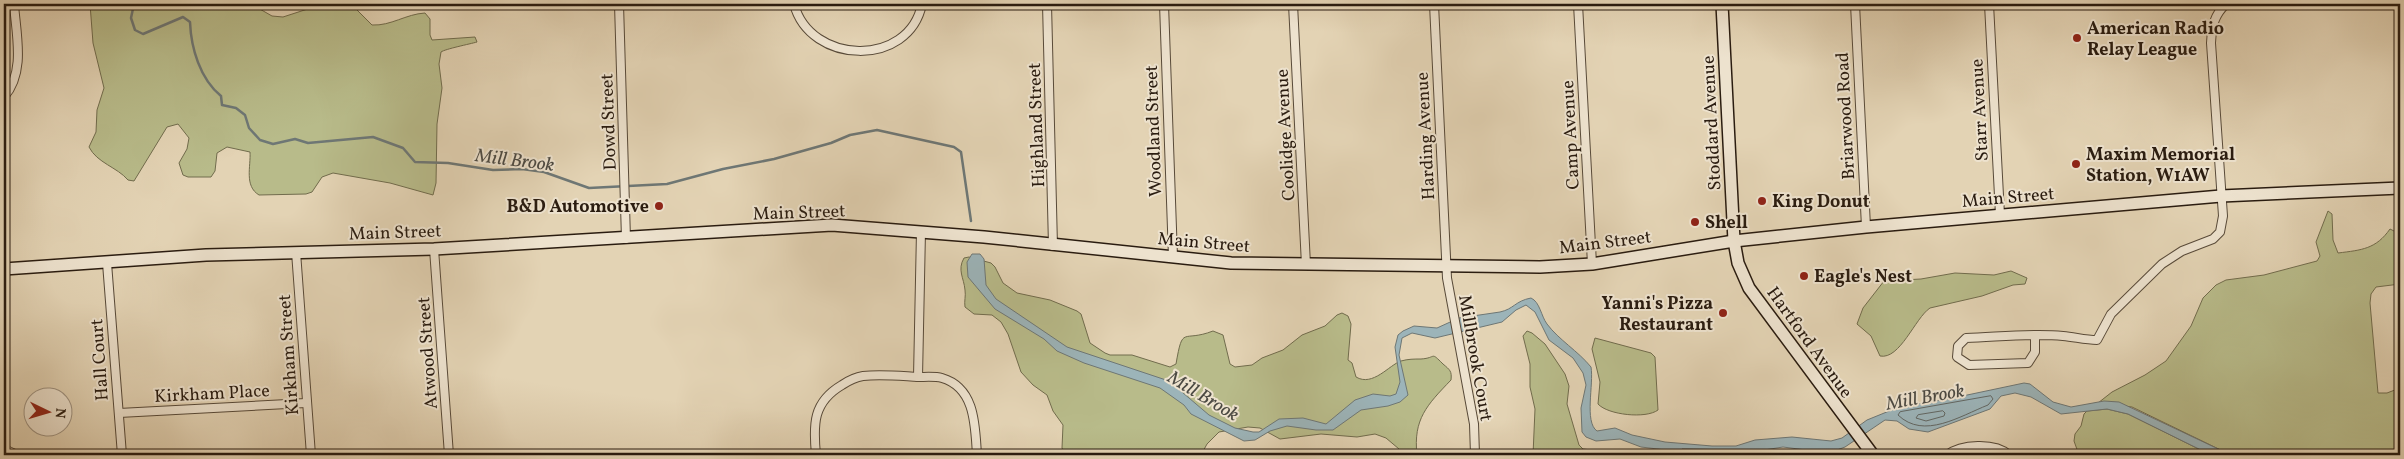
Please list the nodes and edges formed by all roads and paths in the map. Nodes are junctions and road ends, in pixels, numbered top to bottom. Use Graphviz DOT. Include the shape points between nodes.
graph roads {
  1 [pos="14,4"];
  2 [pos="619,4"];
  3 [pos="794,4"];
  4 [pos="922,4"];
  5 [pos="1047,4"];
  6 [pos="1164,4"];
  7 [pos="1293,4"];
  8 [pos="1434,4"];
  9 [pos="1578,4"];
  10 [pos="1722,4"];
  11 [pos="1855,4"];
  12 [pos="1988,4"];
  13 [pos="2226,4"];
  14 [pos="4,97"];
  15 [pos="2400,188"];
  16 [pos="2220,196"];
  17 [pos="2000,215"];
  18 [pos="1866,227"];
  19 [pos="921,231"];
  20 [pos="626,239"];
  21 [pos="1734,241"];
  22 [pos="1053,246"];
  23 [pos="434,249"];
  24 [pos="296,252"];
  25 [pos="1172,257"];
  26 [pos="107,263"];
  27 [pos="1592,264"];
  28 [pos="1306,266"];
  29 [pos="1447,266"];
  30 [pos="4,269"];
  31 [pos="2035,336"];
  32 [pos="918,377"];
  33 [pos="306,403"];
  34 [pos="118,413"];
  35 [pos="4,449"];
  36 [pos="17,455"];
  37 [pos="122,455"];
  38 [pos="311,455"];
  39 [pos="449,455"];
  40 [pos="816,455"];
  41 [pos="977,455"];
  42 [pos="1475,455"];
  43 [pos="1873,455"];
  44 [pos="1947,455"];
  45 [pos="2009,455"];
  1 -- 14 [label="street" via="17,75"];
  2 -- 20 [label="street, Dowd Street"];
  3 -- 4 [label="street" via="807,30 829,46 846,51 889,46 904,37 914,25"];
  5 -- 22 [label="street, Highland Street"];
  6 -- 25 [label="street, Woodland Street"];
  7 -- 28 [label="street, Coolidge Avenue"];
  8 -- 29 [label="street, Harding Avenue"];
  9 -- 27 [label="street, Camp Avenue"];
  10 -- 21 [label="main road, Stoddard Avenue"];
  11 -- 18 [label="street, Briarwood Road"];
  12 -- 17 [label="street, Starr Avenue"];
  13 -- 16 [label="street" via="2217,12 2211,43"];
  15 -- 16 [label="main road, Main Street"];
  16 -- 17 [label="main road, Main Street"];
  16 -- 31 [label="street" via="2223,216 2220,232 2213,240 2182,251 2162,264 2111,314 2097,340"];
  17 -- 18 [label="main road, Main Street"];
  18 -- 21 [label="main road, Main Street"];
  19 -- 20 [label="main road, Main Street" via="832,225"];
  19 -- 22 [label="main road, Main Street"];
  19 -- 32 [label="street"];
  20 -- 23 [label="main road, Main Street"];
  21 -- 27 [label="main road, Main Street"];
  21 -- 43 [label="main road, Hartford Avenue" via="1738,263 1749,288"];
  22 -- 25 [label="main road, Main Street"];
  23 -- 24 [label="main road, Main Street"];
  23 -- 39 [label="street, Atwood Street"];
  24 -- 26 [label="main road, Main Street"];
  24 -- 33 [label="street, Kirkham Street"];
  25 -- 28 [label="main road, Main Street"];
  26 -- 30 [label="main road, Main Street"];
  26 -- 34 [label="street, Hall Court"];
  27 -- 29 [label="main road, Main Street"];
  28 -- 29 [label="main road, Main Street"];
  29 -- 42 [label="street, Millbrook Court" via="1453,316 1474,424"];
  31 -- 31 [label="street" via="1966,338 1958,346 1958,357 1969,365 2028,363 2035,352"];
  32 -- 40 [label="street" via="863,376 830,391 819,405 815,423"];
  32 -- 41 [label="street" via="941,378 955,385 970,403"];
  33 -- 34 [label="street, Kirkham Place"];
  33 -- 38 [label="street, Kirkham Street"];
  34 -- 37 [label="street, Hall Court"];
  35 -- 36 [label="street"];
  44 -- 45 [label="street" via="1955,449 1983,446"];
}
